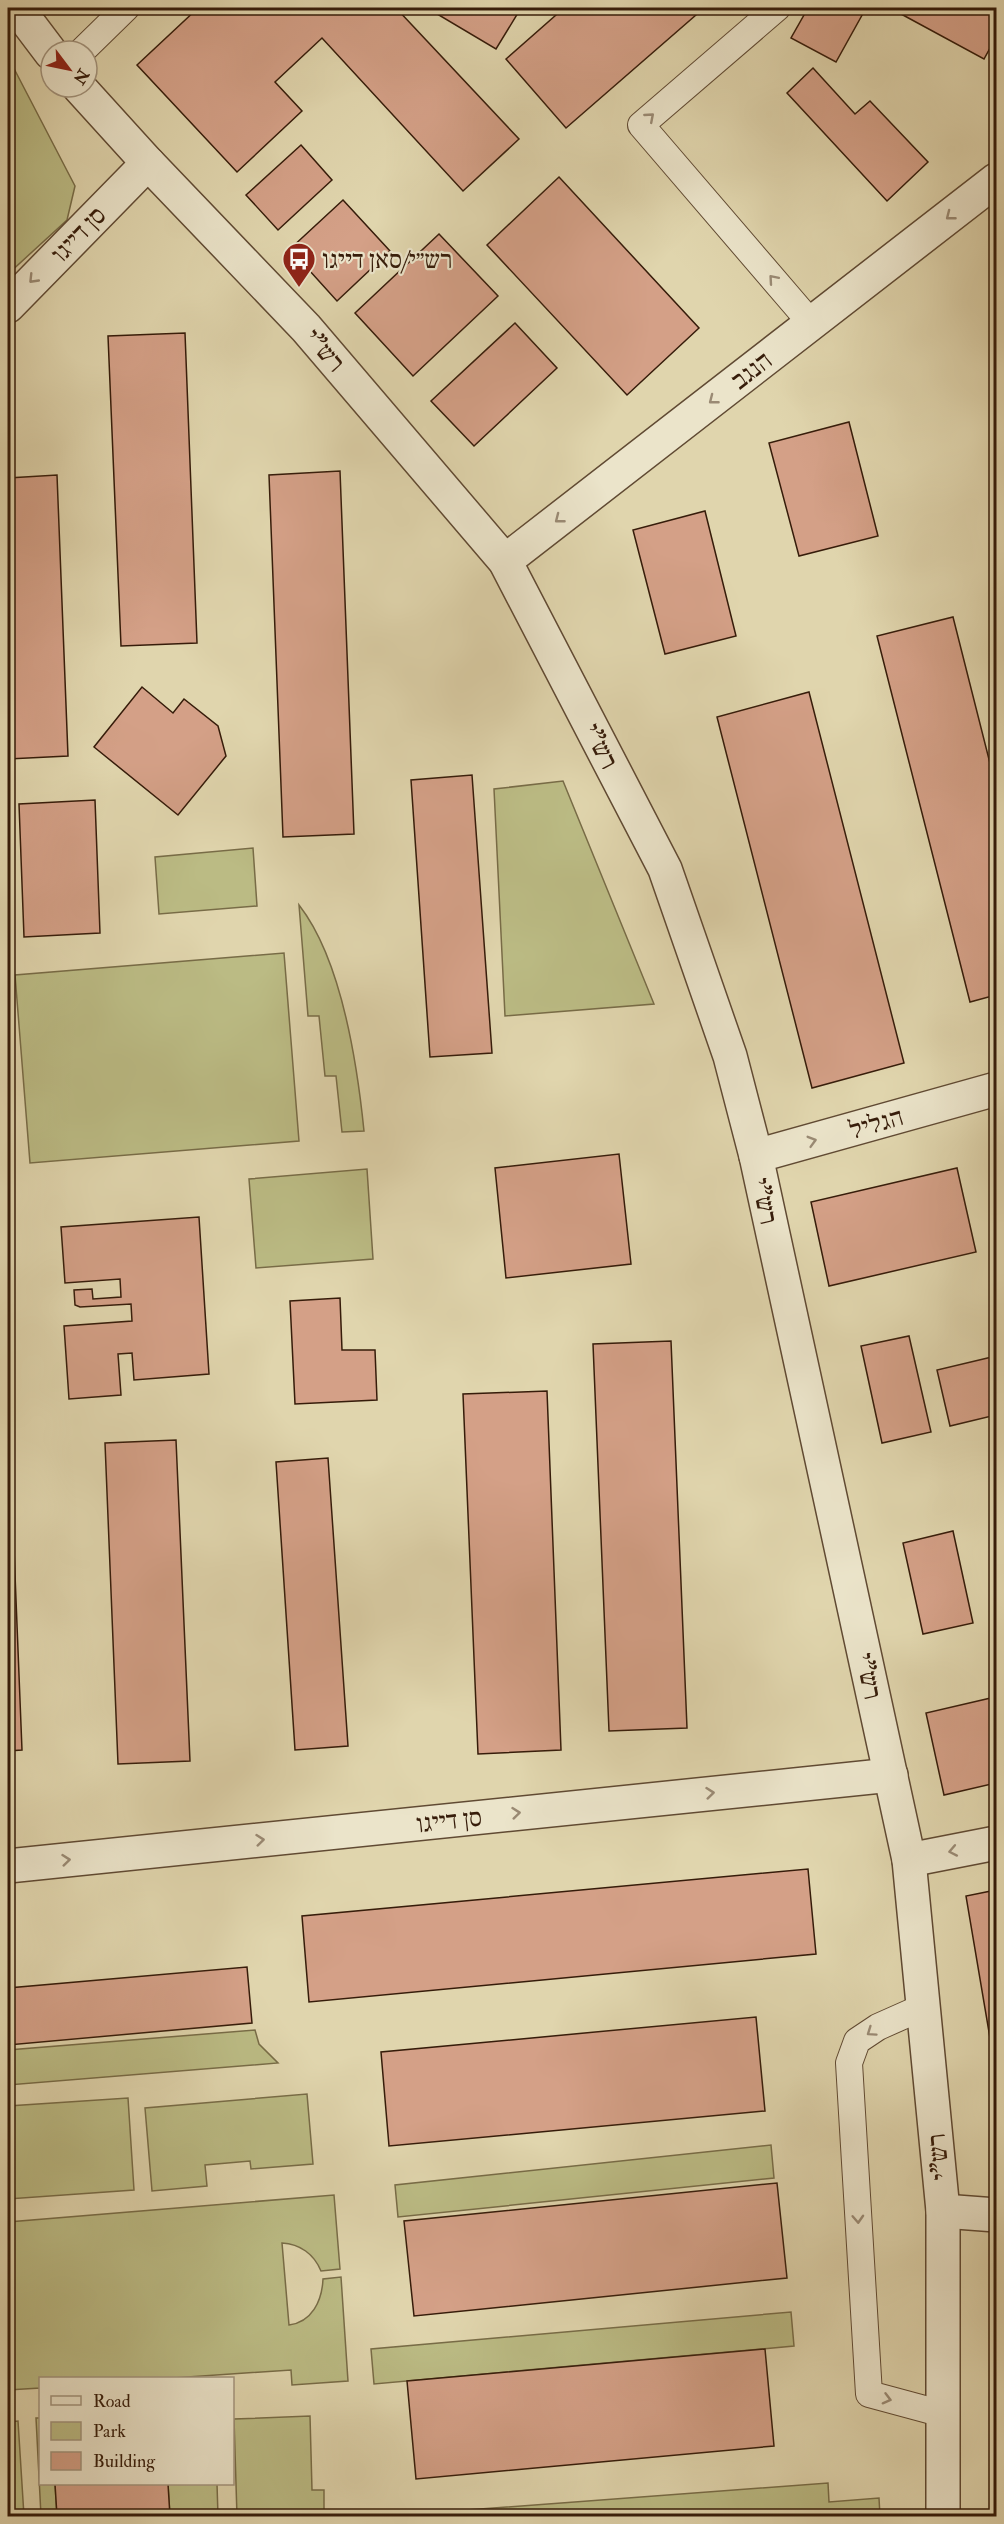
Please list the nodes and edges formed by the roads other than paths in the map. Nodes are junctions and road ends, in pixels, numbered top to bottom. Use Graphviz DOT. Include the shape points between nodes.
graph roads {
  1 [pos="17,8"];
  2 [pos="126,8"];
  3 [pos="777,8"];
  4 [pos="40,39"];
  5 [pos="94,39"];
  6 [pos="90,99"];
  7 [pos="148,163"];
  8 [pos="996,180"];
  9 [pos="8,306"];
  10 [pos="812,323"];
  11 [pos="506,561"];
  12 [pos="996,1089"];
  13 [pos="756,1156"];
  14 [pos="891,1775"];
  15 [pos="996,1843"];
  16 [pos="909,1860"];
  17 [pos="8,1866"];
  18 [pos="923,2007"];
  19 [pos="943,2211"];
  20 [pos="996,2215"];
  21 [pos="943,2414"];
  22 [pos="943,2517"];
  1 -- 4 [label="street"];
  2 -- 5 [label="lane"];
  10 -- 3 [label="lane, one-way" via="641,125"];
  6 -- 7 [label="street, רש\"י"];
  7 -- 9 [label="street, סן דייגו, one-way"];
  7 -- 11 [label="street, רש\"י" via="306,328"];
  8 -- 10 [label="street, הנגב, one-way"];
  10 -- 11 [label="street, הנגב, one-way"];
  11 -- 13 [label="street, רש\"י" via="665,869 730,1056"];
  13 -- 12 [label="street, הגליל, one-way"];
  13 -- 14 [label="street, רש\"י"];
  14 -- 16 [label="street, רש\"י"];
  17 -- 14 [label="street, סן דייגו, one-way"];
  15 -- 16 [label="street, one-way"];
  16 -- 18 [label="street, רש\"י"];
  18 -- 19 [label="street, רש\"י"];
  18 -- 21 [label="lane, one-way" via="878,2027 857,2042 849,2063 868,2394"];
  19 -- 20 [label="street"];
  19 -- 21 [label="street, רש\"י"];
  21 -- 22 [label="street, רש\"י"];
}
